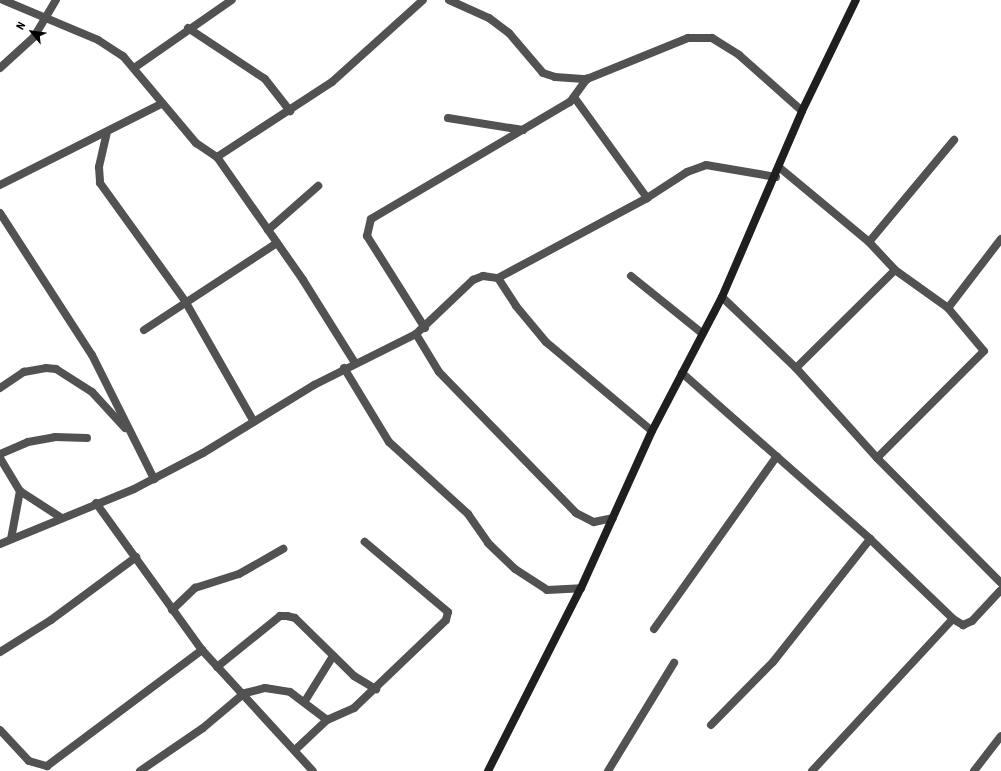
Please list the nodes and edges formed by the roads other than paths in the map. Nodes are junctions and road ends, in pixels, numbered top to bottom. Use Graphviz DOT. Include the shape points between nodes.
graph roads {
  1 [pos="3,0"];
  2 [pos="56,0"];
  3 [pos="232,0"];
  4 [pos="423,0"];
  5 [pos="449,0"];
  6 [pos="856,0"];
  7 [pos="46,18"];
  8 [pos="188,28"];
  9 [pos="0,68"];
  10 [pos="134,68"];
  11 [pos="587,79"];
  12 [pos="574,97"];
  13 [pos="162,104"];
  14 [pos="290,111"];
  15 [pos="802,111"];
  16 [pos="448,118"];
  17 [pos="523,130"];
  18 [pos="107,132"];
  19 [pos="954,140"];
  20 [pos="216,157"];
  21 [pos="780,168"];
  22 [pos="776,177"];
  23 [pos="0,185"];
  24 [pos="318,186"];
  25 [pos="647,198"];
  26 [pos="0,213"];
  27 [pos="268,230"];
  28 [pos="1001,239"];
  29 [pos="869,242"];
  30 [pos="277,243"];
  31 [pos="895,270"];
  32 [pos="631,276"];
  33 [pos="498,278"];
  34 [pos="722,298"];
  35 [pos="185,301"];
  36 [pos="948,308"];
  37 [pos="425,328"];
  38 [pos="144,330"];
  39 [pos="702,333"];
  40 [pos="416,334"];
  41 [pos="355,363"];
  42 [pos="344,368"];
  43 [pos="796,368"];
  44 [pos="682,373"];
  45 [pos="0,388"];
  46 [pos="254,422"];
  47 [pos="652,431"];
  48 [pos="130,433"];
  49 [pos="87,438"];
  50 [pos="0,454"];
  51 [pos="777,456"];
  52 [pos="0,458"];
  53 [pos="877,458"];
  54 [pos="154,479"];
  55 [pos="20,491"];
  56 [pos="96,503"];
  57 [pos="60,517"];
  58 [pos="612,518"];
  59 [pos="12,539"];
  60 [pos="870,539"];
  61 [pos="365,542"];
  62 [pos="0,544"];
  63 [pos="283,549"];
  64 [pos="136,557"];
  65 [pos="1001,583"];
  66 [pos="581,588"];
  67 [pos="1001,590"];
  68 [pos="172,610"];
  69 [pos="953,619"];
  70 [pos="654,629"];
  71 [pos="202,650"];
  72 [pos="0,652"];
  73 [pos="333,656"];
  74 [pos="674,663"];
  75 [pos="217,667"];
  76 [pos="376,689"];
  77 [pos="241,694"];
  78 [pos="305,701"];
  79 [pos="327,720"];
  80 [pos="711,725"];
  81 [pos="0,730"];
  82 [pos="1001,736"];
  83 [pos="295,750"];
  84 [pos="140,771"];
  85 [pos="313,771"];
  86 [pos="488,771"];
  87 [pos="608,771"];
  88 [pos="812,771"];
  89 [pos="974,771"];
  1 -- 7 [label="street"];
  2 -- 7 [label="street"];
  3 -- 8 [label="street"];
  4 -- 14 [label="street" via="332,82"];
  5 -- 11 [label="street" via="489,18 509,33 543,73"];
  6 -- 15 [label="street"];
  7 -- 9 [label="street" via="34,37"];
  7 -- 10 [label="street" via="110,46"];
  8 -- 10 [label="street"];
  8 -- 14 [label="street" via="265,79"];
  10 -- 13 [label="street"];
  11 -- 12 [label="street"];
  11 -- 15 [label="street" via="688,38 712,38 739,55"];
  12 -- 17 [label="street"];
  12 -- 25 [label="street"];
  13 -- 18 [label="street"];
  13 -- 20 [label="street" via="196,143"];
  14 -- 20 [label="street"];
  15 -- 21 [label="street"];
  16 -- 17 [label="street"];
  17 -- 37 [label="street" via="371,219 367,236"];
  18 -- 23 [label="street"];
  18 -- 35 [label="street" via="99,167 100,182"];
  19 -- 29 [label="street"];
  20 -- 27 [label="street"];
  21 -- 22 [label="street"];
  21 -- 29 [label="street"];
  22 -- 25 [label="street" via="706,165 687,172"];
  22 -- 34 [label="street"];
  24 -- 27 [label="street"];
  25 -- 33 [label="street"];
  26 -- 48 [label="street" via="92,355"];
  27 -- 30 [label="street"];
  28 -- 36 [label="street"];
  29 -- 31 [label="street"];
  30 -- 35 [label="street"];
  30 -- 41 [label="street"];
  31 -- 36 [label="street"];
  31 -- 43 [label="street"];
  32 -- 39 [label="street"];
  33 -- 37 [label="street" via="483,276 473,280"];
  33 -- 47 [label="street" via="516,306 546,342"];
  34 -- 39 [label="street"];
  34 -- 43 [label="street"];
  35 -- 38 [label="street"];
  35 -- 46 [label="street"];
  36 -- 53 [label="street" via="984,351"];
  37 -- 40 [label="street"];
  39 -- 44 [label="street"];
  40 -- 41 [label="street"];
  40 -- 58 [label="street" via="439,372 576,513 594,522"];
  41 -- 42 [label="street"];
  42 -- 46 [label="street"];
  42 -- 66 [label="street" via="389,442 468,514 488,543 515,569 547,590"];
  43 -- 53 [label="street"];
  44 -- 47 [label="street"];
  44 -- 51 [label="street"];
  45 -- 48 [label="street" via="24,372 46,368 56,370 92,392"];
  46 -- 54 [label="street"];
  47 -- 58 [label="street"];
  48 -- 54 [label="street"];
  49 -- 50 [label="street" via="55,437 28,442"];
  51 -- 60 [label="street"];
  51 -- 70 [label="street"];
  52 -- 55 [label="street"];
  53 -- 65 [label="street"];
  54 -- 56 [label="street"];
  55 -- 57 [label="street"];
  55 -- 59 [label="street"];
  56 -- 57 [label="street"];
  56 -- 64 [label="street"];
  57 -- 59 [label="street"];
  58 -- 66 [label="street"];
  59 -- 62 [label="street"];
  60 -- 69 [label="street"];
  60 -- 80 [label="street" via="773,662"];
  61 -- 76 [label="street" via="448,612 446,620"];
  63 -- 68 [label="street" via="239,574 195,588"];
  64 -- 68 [label="street"];
  64 -- 72 [label="street" via="52,620"];
  66 -- 86 [label="street"];
  67 -- 69 [label="street" via="972,621 963,625"];
  68 -- 71 [label="street"];
  69 -- 88 [label="street"];
  71 -- 75 [label="street"];
  71 -- 81 [label="street" via="47,766 29,761"];
  73 -- 75 [label="street" via="295,618 280,616"];
  73 -- 76 [label="street" via="364,684"];
  73 -- 78 [label="street"];
  74 -- 87 [label="street"];
  75 -- 77 [label="street"];
  76 -- 79 [label="street" via="342,716"];
  77 -- 78 [label="street" via="264,688 290,692"];
  77 -- 83 [label="street"];
  77 -- 84 [label="street" via="203,728"];
  78 -- 79 [label="street"];
  79 -- 83 [label="street"];
  82 -- 89 [label="street"];
  83 -- 85 [label="street"];
}
